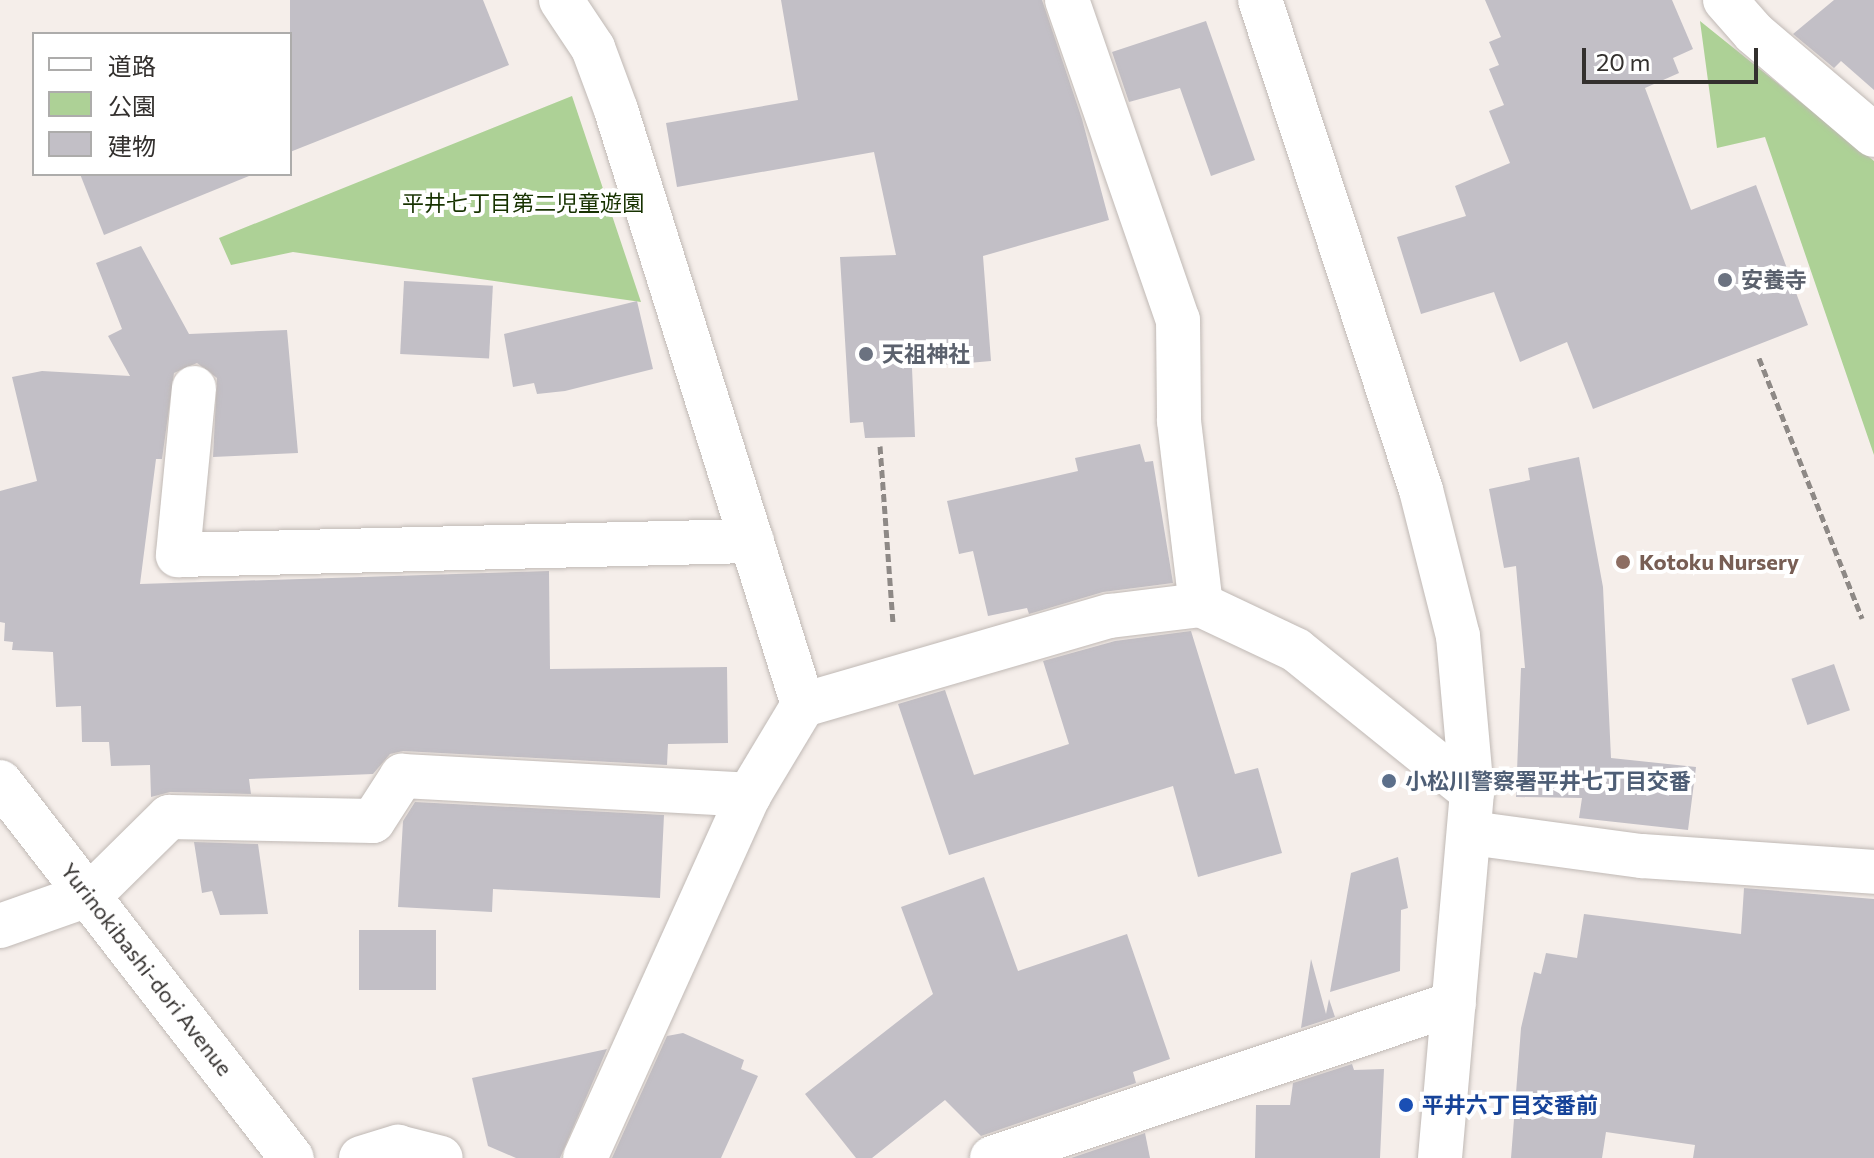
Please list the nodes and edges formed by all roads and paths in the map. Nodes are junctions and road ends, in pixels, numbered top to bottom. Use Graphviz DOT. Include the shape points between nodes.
graph roads {
  1 [pos="1067,0"];
  2 [pos="1260,0"];
  3 [pos="1725,0"];
  4 [pos="567,2"];
  5 [pos="1874,135"];
  6 [pos="1759,358"];
  7 [pos="194,388"];
  8 [pos="880,446"];
  9 [pos="752,541"];
  10 [pos="1201,605"];
  11 [pos="1862,618"];
  12 [pos="897,676"];
  13 [pos="803,705"];
  14 [pos="0,782"];
  15 [pos="749,795"];
  16 [pos="1472,813"];
  17 [pos="1874,872"];
  18 [pos="91,894"];
  19 [pos="0,926"];
  20 [pos="1454,1003"];
  21 [pos="292,1158"];
  22 [pos="361,1158"];
  23 [pos="441,1158"];
  24 [pos="585,1158"];
  25 [pos="992,1158"];
  26 [pos="1440,1158"];
  1 -- 10 [label="street" via="1178,320 1179,421"];
  2 -- 16 [label="street" via="1421,490 1458,636"];
  3 -- 5 [label="street" via="1754,33"];
  4 -- 9 [label="street" via="593,48 616,110"];
  6 -- 11 [label="path"];
  7 -- 9 [label="street" via="178,555"];
  8 -- 12 [label="path"];
  9 -- 13 [label="street"];
  10 -- 12 [label="street" via="1110,616"];
  10 -- 16 [label="street" via="1296,650 1396,725"];
  12 -- 13 [label="street"];
  13 -- 15 [label="street"];
  14 -- 18 [label="street, Yurinokibashi-dori Avenue"];
  15 -- 18 [label="street" via="402,776 373,821 169,817"];
  15 -- 24 [label="street"];
  16 -- 17 [label="street" via="1642,856"];
  16 -- 20 [label="street"];
  18 -- 19 [label="street"];
  18 -- 21 [label="street, Yurinokibashi-dori Avenue"];
  20 -- 25 [label="street"];
  20 -- 26 [label="street"];
  22 -- 23 [label="street" via="398,1147"];
}
